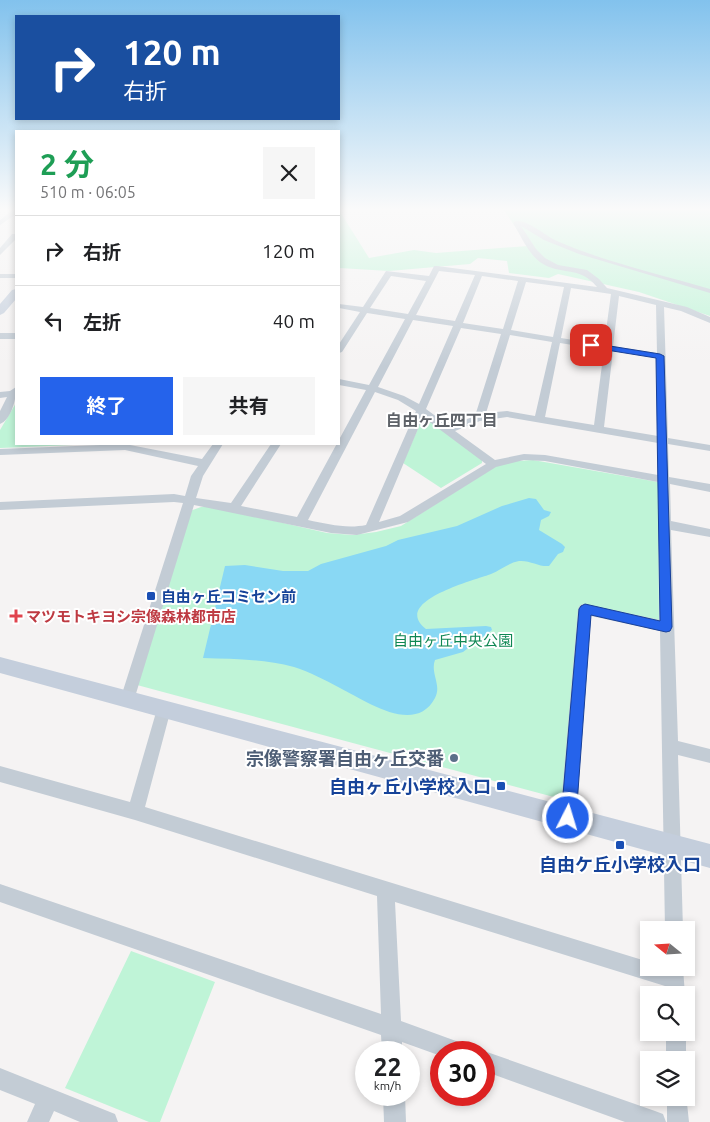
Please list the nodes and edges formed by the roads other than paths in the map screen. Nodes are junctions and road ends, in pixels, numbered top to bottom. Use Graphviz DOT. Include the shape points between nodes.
graph roads {
  1 [pos="549,262"];
  2 [pos="608,262"];
  3 [pos="480,273"];
  4 [pos="0,276"];
  5 [pos="15,276"];
  6 [pos="431,279"];
  7 [pos="523,279"];
  8 [pos="568,285"];
  9 [pos="604,290"];
  10 [pos="710,291"];
  11 [pos="15,293"];
  12 [pos="615,293"];
  13 [pos="660,304"];
  14 [pos="340,306"];
  15 [pos="366,310"];
  16 [pos="0,311"];
  17 [pos="411,317"];
  18 [pos="710,320"];
  19 [pos="458,325"];
  20 [pos="506,332"];
  21 [pos="0,336"];
  22 [pos="15,336"];
  23 [pos="556,340"];
  24 [pos="608,348"];
  25 [pos="340,349"];
  26 [pos="660,356"];
  27 [pos="340,382"];
  28 [pos="372,388"];
  29 [pos="15,392"];
  30 [pos="0,395"];
  31 [pos="421,410"];
  32 [pos="480,416"];
  33 [pos="540,418"];
  34 [pos="0,421"];
  35 [pos="599,429"];
  36 [pos="448,430"];
  37 [pos="663,440"];
  38 [pos="126,445"];
  39 [pos="217,445"];
  40 [pos="275,445"];
  41 [pos="80,446"];
  42 [pos="710,448"];
  43 [pos="0,452"];
  44 [pos="204,463"];
  45 [pos="493,464"];
  46 [pos="664,480"];
  47 [pos="710,488"];
  48 [pos="189,499"];
  49 [pos="0,506"];
  50 [pos="234,508"];
  51 [pos="300,523"];
  52 [pos="664,524"];
  53 [pos="370,529"];
  54 [pos="710,533"];
  55 [pos="666,627"];
  56 [pos="0,665"];
  57 [pos="127,700"];
  58 [pos="164,709"];
  59 [pos="669,746"];
  60 [pos="710,756"];
  61 [pos="0,774"];
  62 [pos="135,812"];
  63 [pos="568,818"];
  64 [pos="672,847"];
  65 [pos="710,856"];
  66 [pos="386,891"];
  67 [pos="0,894"];
  68 [pos="674,921"];
  69 [pos="674,980"];
  70 [pos="391,1028"];
  71 [pos="392,1041"];
  72 [pos="430,1042"];
  73 [pos="495,1065"];
  74 [pos="0,1079"];
  75 [pos="48,1100"];
  76 [pos="394,1106"];
  77 [pos="677,1106"];
  78 [pos="38,1122"];
  79 [pos="107,1122"];
  80 [pos="395,1122"];
  81 [pos="655,1122"];
  82 [pos="678,1122"];
  1 -- 9 [label="street" via="588,272"];
  2 -- 10 [label="street"];
  3 -- 6 [label="street" via="442,267 437,268"];
  3 -- 7 [label="street"];
  3 -- 19 [label="street"];
  4 -- 5 [label="street"];
  6 -- 15 [label="street" via="389,273"];
  6 -- 17 [label="street"];
  7 -- 8 [label="street"];
  7 -- 20 [label="street"];
  8 -- 9 [label="street"];
  8 -- 23 [label="street"];
  9 -- 12 [label="street"];
  11 -- 16 [label="street"];
  12 -- 13 [label="street"];
  12 -- 24 [label="street"];
  13 -- 18 [label="street" via="684,309"];
  13 -- 26 [label="street"];
  14 -- 15 [label="street"];
  15 -- 17 [label="street"];
  15 -- 25 [label="street"];
  17 -- 19 [label="street"];
  17 -- 28 [label="street"];
  19 -- 20 [label="street"];
  19 -- 31 [label="street"];
  20 -- 23 [label="street"];
  20 -- 32 [label="street"];
  21 -- 22 [label="street"];
  23 -- 24 [label="street"];
  23 -- 33 [label="street"];
  24 -- 26 [label="street"];
  24 -- 35 [label="street"];
  26 -- 37 [label="street"];
  27 -- 28 [label="street"];
  28 -- 31 [label="street" via="401,398"];
  28 -- 51 [label="street"];
  29 -- 30 [label="street"];
  29 -- 34 [label="street"];
  31 -- 36 [label="street"];
  31 -- 53 [label="street"];
  32 -- 33 [label="street" via="507,414"];
  32 -- 36 [label="street"];
  33 -- 35 [label="street"];
  35 -- 37 [label="street"];
  36 -- 45 [label="street"];
  37 -- 42 [label="street"];
  37 -- 46 [label="street"];
  38 -- 41 [label="street"];
  38 -- 44 [label="street"];
  39 -- 44 [label="street"];
  40 -- 50 [label="street"];
  41 -- 43 [label="street"];
  44 -- 48 [label="street"];
  45 -- 46 [label="street" via="524,457 545,458"];
  45 -- 53 [label="street" via="404,519"];
  46 -- 47 [label="street"];
  46 -- 52 [label="street"];
  48 -- 49 [label="street"];
  48 -- 50 [label="street"];
  48 -- 57 [label="street"];
  50 -- 51 [label="street"];
  51 -- 53 [label="street" via="343,531"];
  52 -- 54 [label="street"];
  52 -- 55 [label="street"];
  55 -- 59 [label="street"];
  55 -- 63 [label="street" via="585,609"];
  56 -- 57 [label="street"];
  57 -- 58 [label="street"];
  58 -- 62 [label="street"];
  58 -- 63 [label="street"];
  59 -- 60 [label="street"];
  59 -- 64 [label="street"];
  61 -- 62 [label="street"];
  62 -- 66 [label="street"];
  63 -- 64 [label="street"];
  64 -- 65 [label="street"];
  64 -- 68 [label="street"];
  66 -- 69 [label="street"];
  66 -- 70 [label="street"];
  67 -- 70 [label="street"];
  70 -- 71 [label="street"];
  70 -- 72 [label="street"];
  73 -- 81 [label="street"];
  74 -- 75 [label="street"];
  75 -- 78 [label="street"];
  75 -- 79 [label="street"];
  76 -- 80 [label="street"];
  77 -- 82 [label="street"];
}
